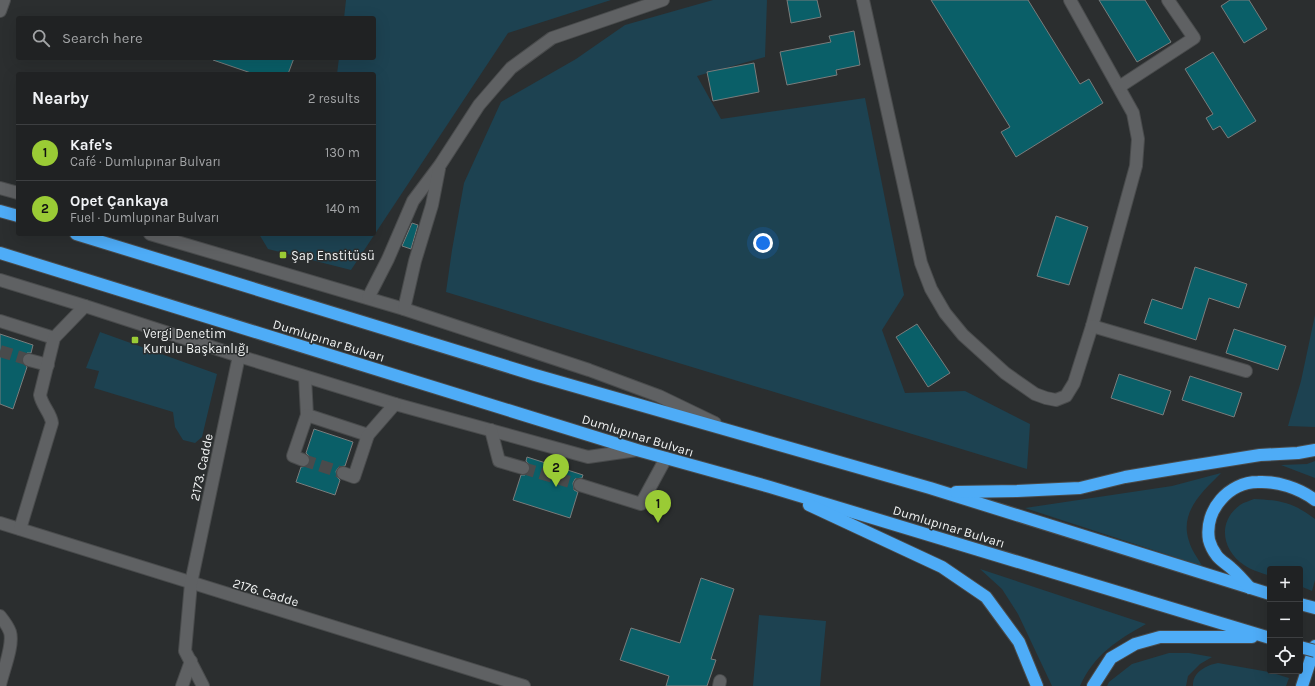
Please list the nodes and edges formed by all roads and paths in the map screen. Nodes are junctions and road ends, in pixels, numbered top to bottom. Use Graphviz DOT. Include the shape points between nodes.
graph roads {
  1 [pos="4,0"];
  2 [pos="664,0"];
  3 [pos="863,0"];
  4 [pos="1070,0"];
  5 [pos="1168,0"];
  6 [pos="0,11"];
  7 [pos="1119,87"];
  8 [pos="440,164"];
  9 [pos="0,188"];
  10 [pos="16,192"];
  11 [pos="0,211"];
  12 [pos="16,215"];
  13 [pos="83,236"];
  14 [pos="157,236"];
  15 [pos="0,253"];
  16 [pos="0,280"];
  17 [pos="368,298"];
  18 [pos="85,306"];
  19 [pos="404,309"];
  20 [pos="0,321"];
  21 [pos="1092,326"];
  22 [pos="54,338"];
  23 [pos="239,356"];
  24 [pos="29,360"];
  25 [pos="48,365"];
  26 [pos="1246,371"];
  27 [pos="305,376"];
  28 [pos="395,404"];
  29 [pos="307,415"];
  30 [pos="490,430"];
  31 [pos="739,434"];
  32 [pos="368,435"];
  33 [pos="637,450"];
  34 [pos="1315,450"];
  35 [pos="666,458"];
  36 [pos="303,460"];
  37 [pos="523,468"];
  38 [pos="343,473"];
  39 [pos="580,485"];
  40 [pos="770,487"];
  41 [pos="944,493"];
  42 [pos="1315,500"];
  43 [pos="0,523"];
  44 [pos="20,529"];
  45 [pos="191,583"];
  46 [pos="1251,588"];
  47 [pos="1267,593"];
  48 [pos="0,616"];
  49 [pos="1267,637"];
  50 [pos="1267,637"];
  51 [pos="1315,646"];
  52 [pos="1303,647"];
  53 [pos="1315,651"];
  54 [pos="191,661"];
  55 [pos="0,685"];
  56 [pos="182,686"];
  57 [pos="203,686"];
  58 [pos="524,686"];
  59 [pos="1037,686"];
  60 [pos="1093,686"];
  61 [pos="1302,686"];
  1 -- 6 [label="street"];
  2 -- 8 [label="street" via="552,38 516,64 479,105"];
  3 -- 21 [label="street" via="920,263 945,313 963,335 1005,373 1035,394 1056,400 1066,396 1074,383"];
  4 -- 7 [label="street"];
  5 -- 7 [label="street" via="1194,38"];
  7 -- 21 [label="street" via="1133,113 1138,139 1136,166"];
  8 -- 17 [label="street" via="413,201"];
  8 -- 19 [label="street" via="432,205"];
  9 -- 10 [label="street"];
  11 -- 12 [label="highway"];
  13 -- 31 [label="highway, Dumlupınar Bulvarı" via="535,375"];
  14 -- 17 [label="street"];
  15 -- 33 [label="highway, Dumlupınar Bulvarı"];
  16 -- 18 [label="street"];
  17 -- 19 [label="street"];
  18 -- 22 [label="street"];
  18 -- 23 [label="street"];
  19 -- 31 [label="street" via="589,370 658,396"];
  20 -- 22 [label="street"];
  21 -- 26 [label="street"];
  22 -- 25 [label="street"];
  23 -- 27 [label="street"];
  23 -- 45 [label="street, 2173. Cadde"];
  24 -- 25 [label="street"];
  25 -- 44 [label="street" via="40,395 52,423"];
  27 -- 28 [label="street"];
  27 -- 29 [label="street"];
  28 -- 30 [label="street"];
  28 -- 32 [label="street"];
  29 -- 32 [label="street"];
  29 -- 36 [label="street" via="293,456"];
  30 -- 33 [label="street" via="588,457"];
  30 -- 37 [label="street" via="500,461"];
  31 -- 41 [label="highway, Dumlupınar Bulvarı"];
  32 -- 38 [label="street" via="354,477"];
  33 -- 35 [label="highway, Dumlupınar Bulvarı"];
  34 -- 41 [label="highway" via="1260,455 1125,477 1080,488"];
  35 -- 39 [label="street" via="641,504"];
  35 -- 40 [label="highway, Dumlupınar Bulvarı"];
  40 -- 49 [label="highway, Dumlupınar Bulvarı"];
  40 -- 59 [label="highway" via="942,568 986,597 1020,642"];
  41 -- 46 [label="highway, Dumlupınar Bulvarı"];
  42 -- 46 [label="highway" via="1300,490 1271,482 1239,486 1220,499 1209,522 1210,540 1217,556"];
  43 -- 44 [label="street, 2176. Cadde"];
  44 -- 45 [label="street, 2176. Cadde"];
  45 -- 54 [label="street, 2173. Cadde" via="186,651"];
  45 -- 58 [label="street, 2176. Cadde"];
  46 -- 47 [label="highway, Dumlupınar Bulvarı"];
  48 -- 55 [label="street" via="7,624 11,642"];
  50 -- 60 [label="highway" via="1160,637 1135,644 1111,658"];
  51 -- 61 [label="highway"];
  52 -- 53 [label="highway, bridge"];
  54 -- 56 [label="street"];
  54 -- 57 [label="street, 2173. Cadde"];
}
